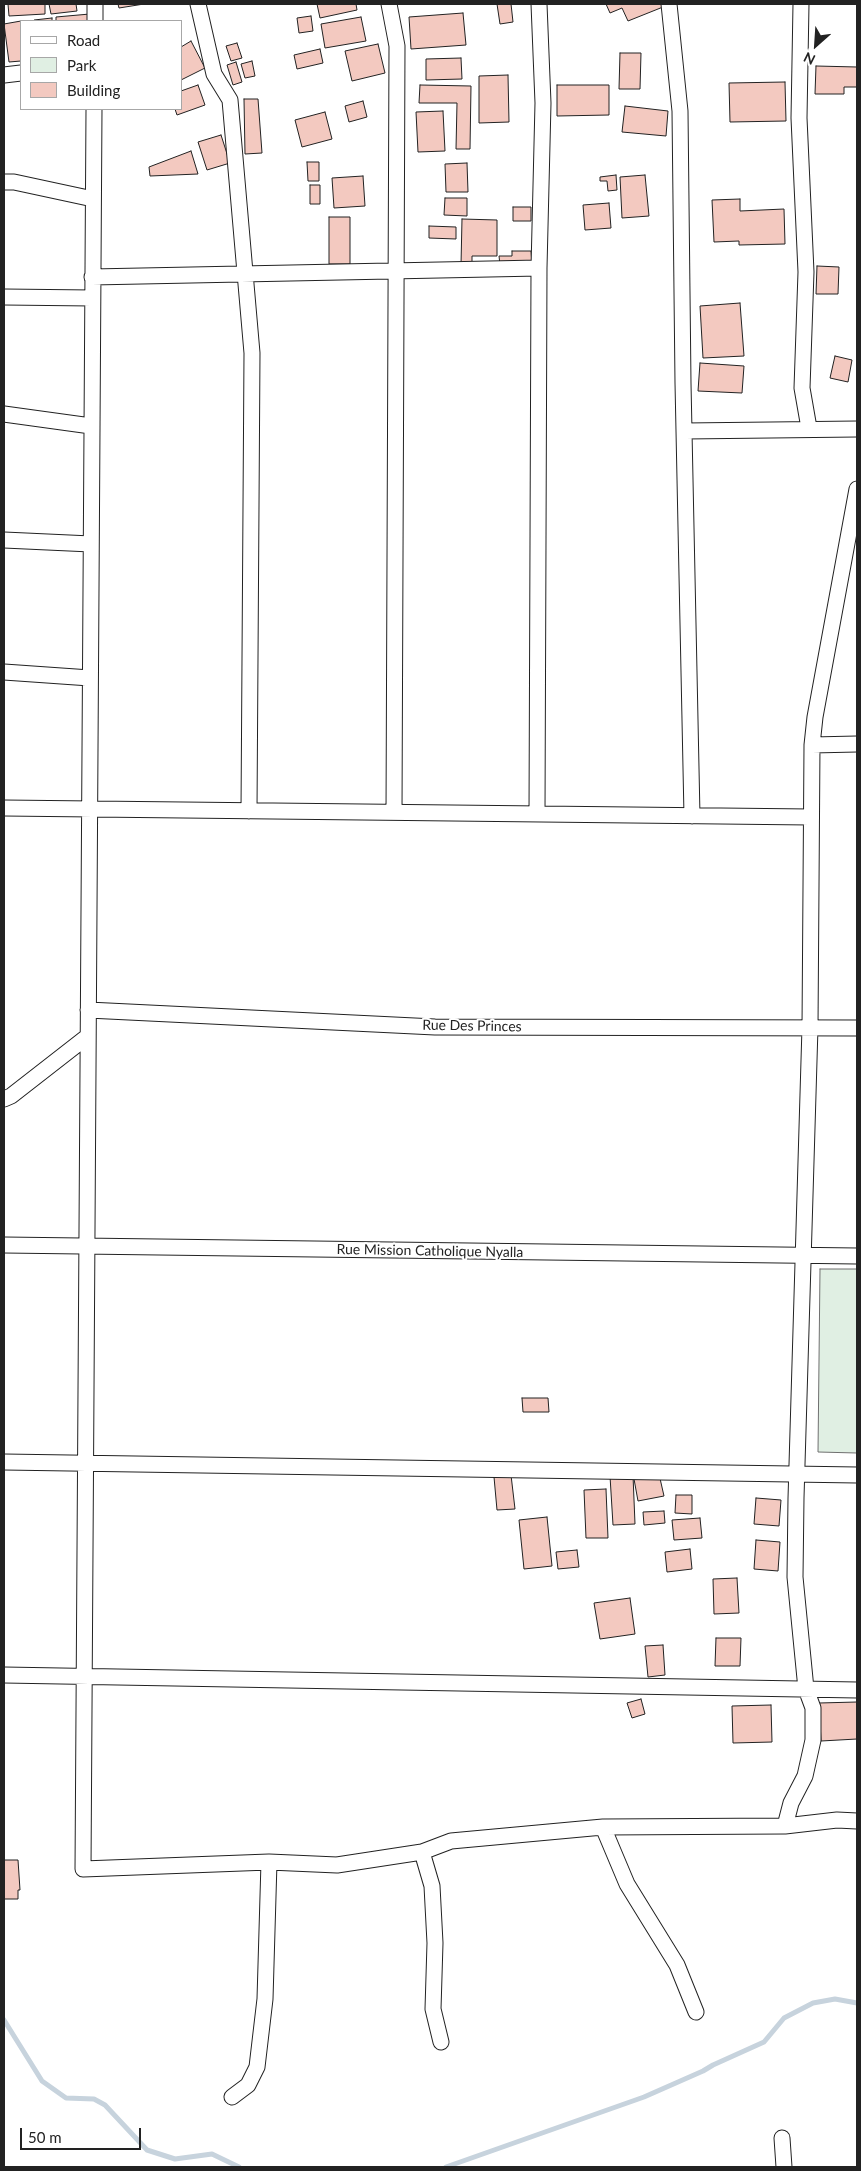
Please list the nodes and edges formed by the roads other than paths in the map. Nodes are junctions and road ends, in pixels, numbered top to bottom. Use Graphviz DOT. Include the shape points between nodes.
graph roads {
  1 [pos="95,4"];
  2 [pos="198,4"];
  3 [pos="389,4"];
  4 [pos="540,4"];
  5 [pos="669,4"];
  6 [pos="801,4"];
  7 [pos="95,20"];
  8 [pos="20,73"];
  9 [pos="4,74"];
  10 [pos="94,110"];
  11 [pos="4,182"];
  12 [pos="93,199"];
  13 [pos="539,268"];
  14 [pos="396,271"];
  15 [pos="245,276"];
  16 [pos="92,277"];
  17 [pos="4,297"];
  18 [pos="92,298"];
  19 [pos="4,414"];
  20 [pos="91,426"];
  21 [pos="809,428"];
  22 [pos="857,429"];
  23 [pos="685,431"];
  24 [pos="857,489"];
  25 [pos="4,540"];
  26 [pos="91,544"];
  27 [pos="850,565"];
  28 [pos="4,672"];
  29 [pos="90,678"];
  30 [pos="857,744"];
  31 [pos="812,745"];
  32 [pos="4,808"];
  33 [pos="89,809"];
  34 [pos="249,811"];
  35 [pos="394,812"];
  36 [pos="537,814"];
  37 [pos="692,816"];
  38 [pos="810,817"];
  39 [pos="88,1010"];
  40 [pos="810,1028"];
  41 [pos="857,1028"];
  42 [pos="88,1036"];
  43 [pos="4,1099"];
  44 [pos="4,1245"];
  45 [pos="86,1246"];
  46 [pos="804,1256"];
  47 [pos="857,1256"];
  48 [pos="4,1462"];
  49 [pos="85,1463"];
  50 [pos="796,1475"];
  51 [pos="857,1475"];
  52 [pos="4,1675"];
  53 [pos="84,1676"];
  54 [pos="806,1690"];
  55 [pos="857,1690"];
  56 [pos="857,1821"];
  57 [pos="785,1826"];
  58 [pos="603,1827"];
  59 [pos="422,1852"];
  60 [pos="269,1862"];
  61 [pos="696,2012"];
  62 [pos="441,2042"];
  63 [pos="232,2097"];
  64 [pos="782,2138"];
  65 [pos="784,2167"];
  1 -- 7 [label="street"];
  2 -- 15 [label="street" via="214,74 230,100"];
  3 -- 14 [label="street" via="397,46"];
  4 -- 13 [label="street" via="543,103"];
  5 -- 23 [label="street" via="680,111"];
  6 -- 21 [label="street" via="799,118 806,272 802,388"];
  8 -- 9 [label="street"];
  10 -- 12 [label="street"];
  11 -- 12 [label="street"];
  12 -- 16 [label="street"];
  13 -- 14 [label="street"];
  13 -- 36 [label="street"];
  14 -- 15 [label="street"];
  14 -- 35 [label="street"];
  15 -- 16 [label="street"];
  15 -- 34 [label="street" via="252,353"];
  16 -- 18 [label="street"];
  17 -- 18 [label="street"];
  18 -- 20 [label="street"];
  19 -- 20 [label="street"];
  20 -- 26 [label="street"];
  21 -- 22 [label="street"];
  21 -- 23 [label="street"];
  23 -- 37 [label="street"];
  24 -- 27 [label="street"];
  25 -- 26 [label="street"];
  26 -- 29 [label="street"];
  27 -- 31 [label="street" via="815,717"];
  28 -- 29 [label="street"];
  29 -- 33 [label="street"];
  30 -- 31 [label="street"];
  31 -- 38 [label="street"];
  32 -- 33 [label="street"];
  33 -- 34 [label="street"];
  33 -- 39 [label="street"];
  34 -- 35 [label="street"];
  35 -- 36 [label="street"];
  36 -- 37 [label="street"];
  37 -- 38 [label="street"];
  38 -- 40 [label="street"];
  39 -- 40 [label="street, Rue Des Princes" via="435,1027"];
  39 -- 42 [label="street"];
  40 -- 41 [label="street, Rue Des Princes"];
  40 -- 46 [label="street"];
  42 -- 43 [label="street"];
  42 -- 45 [label="street"];
  44 -- 45 [label="street, Rue Mission Catholique Nyalla"];
  45 -- 46 [label="street, Rue Mission Catholique Nyalla"];
  45 -- 49 [label="street"];
  46 -- 47 [label="street, Rue Mission Catholique Nyalla"];
  46 -- 50 [label="street"];
  48 -- 49 [label="street"];
  49 -- 50 [label="street"];
  49 -- 53 [label="street"];
  50 -- 51 [label="street"];
  50 -- 54 [label="street" via="795,1577"];
  52 -- 53 [label="street"];
  53 -- 54 [label="street"];
  53 -- 60 [label="street" via="83,1870"];
  54 -- 55 [label="street"];
  54 -- 57 [label="street" via="813,1708 813,1740 805,1776 791,1803"];
  56 -- 57 [label="street"];
  57 -- 58 [label="street"];
  58 -- 59 [label="street" via="451,1841"];
  58 -- 61 [label="street" via="627,1884 678,1965"];
  59 -- 60 [label="street" via="337,1865"];
  59 -- 62 [label="street" via="432,1886 435,1943 433,2009"];
  60 -- 63 [label="street" via="265,1999 257,2067 248,2084"];
  64 -- 65 [label="street"];
}
